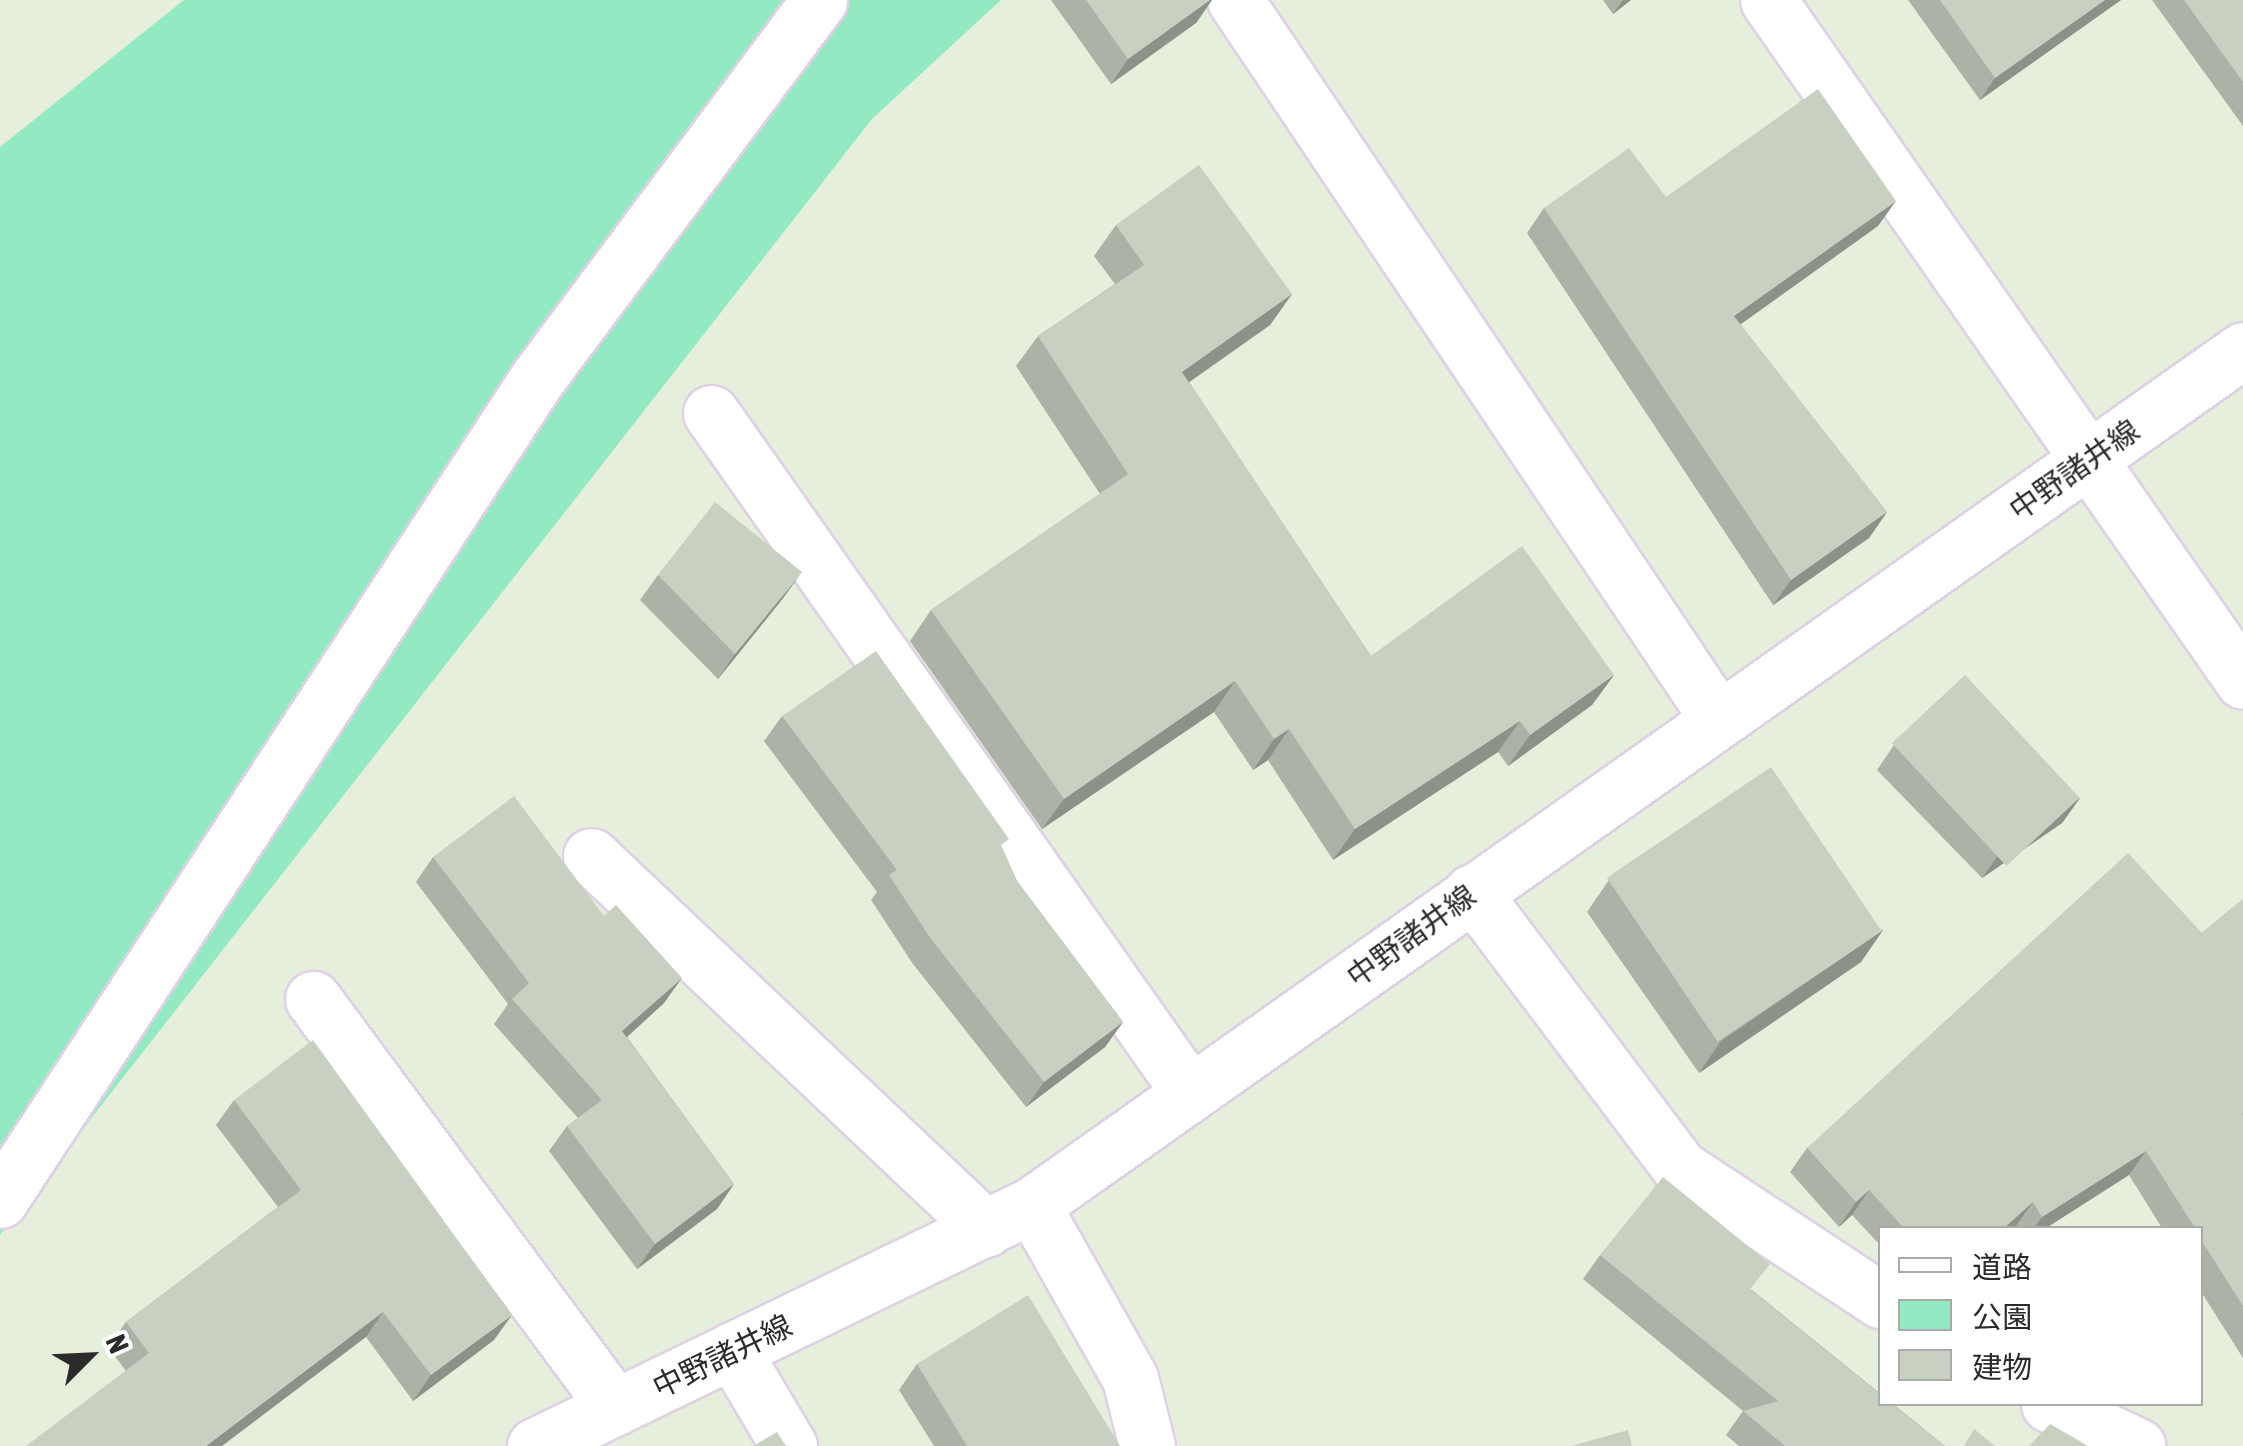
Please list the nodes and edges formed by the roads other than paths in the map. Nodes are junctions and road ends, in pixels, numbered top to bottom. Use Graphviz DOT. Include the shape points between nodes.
graph roads {
  1 [pos="819,0"];
  2 [pos="1234,0"];
  3 [pos="1768,0"];
  4 [pos="2243,350"];
  5 [pos="711,413"];
  6 [pos="2086,462"];
  7 [pos="2243,680"];
  8 [pos="1717,716"];
  9 [pos="591,856"];
  10 [pos="1472,892"];
  11 [pos="312,1000"];
  12 [pos="1190,1093"];
  13 [pos="0,1200"];
  14 [pos="1009,1217"];
  15 [pos="1878,1299"];
  16 [pos="732,1350"];
  17 [pos="2053,1406"];
  18 [pos="615,1407"];
  19 [pos="535,1446"];
  20 [pos="790,1446"];
  21 [pos="1146,1446"];
  22 [pos="2137,1446"];
  1 -- 13 [label="street" via="538,379"];
  2 -- 8 [label="street"];
  3 -- 6 [label="street"];
  4 -- 6 [label="street, 中野諸井線"];
  5 -- 12 [label="street"];
  6 -- 7 [label="street"];
  6 -- 8 [label="street, 中野諸井線"];
  8 -- 10 [label="street, 中野諸井線"];
  9 -- 14 [label="street"];
  10 -- 12 [label="street, 中野諸井線"];
  10 -- 15 [label="street" via="1680,1168"];
  11 -- 18 [label="street"];
  12 -- 14 [label="street, 中野諸井線"];
  14 -- 16 [label="street, 中野諸井線"];
  14 -- 21 [label="street" via="1130,1378"];
  16 -- 18 [label="street, 中野諸井線"];
  16 -- 20 [label="street"];
  17 -- 22 [label="street"];
  18 -- 19 [label="street, 中野諸井線"];
}
